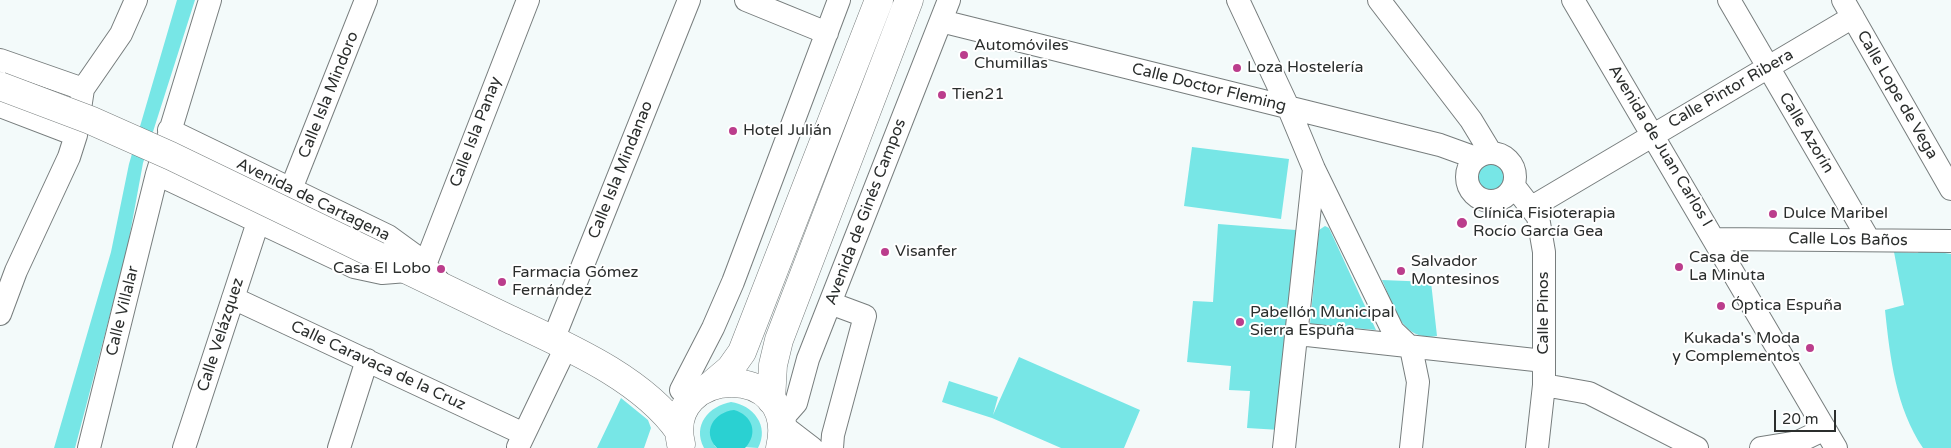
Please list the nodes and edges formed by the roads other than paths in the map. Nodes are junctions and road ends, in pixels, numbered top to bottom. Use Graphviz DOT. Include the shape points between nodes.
graph roads {
  1 [pos="136,0"];
  2 [pos="210,0"];
  3 [pos="366,0"];
  4 [pos="528,0"];
  5 [pos="689,0"];
  6 [pos="746,0"];
  7 [pos="839,0"];
  8 [pos="878,0"];
  9 [pos="908,0"];
  10 [pos="948,0"];
  11 [pos="1238,0"];
  12 [pos="1379,0"];
  13 [pos="1574,0"];
  14 [pos="1729,0"];
  15 [pos="1848,9"];
  16 [pos="940,21"];
  17 [pos="827,33"];
  18 [pos="0,60"];
  19 [pos="1768,69"];
  20 [pos="0,86"];
  21 [pos="83,89"];
  22 [pos="0,106"];
  23 [pos="1289,109"];
  24 [pos="169,130"];
  25 [pos="76,135"];
  26 [pos="1653,135"];
  27 [pos="1483,155"];
  28 [pos="1314,170"];
  29 [pos="157,174"];
  30 [pos="1514,186"];
  31 [pos="291,189"];
  32 [pos="1951,189"];
  33 [pos="1532,207"];
  34 [pos="258,222"];
  35 [pos="1715,239"];
  36 [pos="1870,240"];
  37 [pos="1951,242"];
  38 [pos="416,268"];
  39 [pos="233,298"];
  40 [pos="830,303"];
  41 [pos="0,314"];
  42 [pos="1298,334"];
  43 [pos="560,344"];
  44 [pos="1411,348"];
  45 [pos="367,360"];
  46 [pos="1544,361"];
  47 [pos="628,382"];
  48 [pos="1544,385"];
  49 [pos="698,389"];
  50 [pos="778,423"];
  51 [pos="1831,438"];
  52 [pos="520,441"];
  53 [pos="678,442"];
  54 [pos="1675,443"];
  55 [pos="1800,445"];
  56 [pos="345,446"];
  57 [pos="89,448"];
  58 [pos="184,448"];
  59 [pos="812,448"];
  60 [pos="832,448"];
  61 [pos="1284,448"];
  62 [pos="1412,448"];
  63 [pos="1537,448"];
  64 [pos="1697,448"];
  65 [pos="1761,448"];
  1 -- 21 [label="street" via="121,34"];
  2 -- 24 [label="street, Calle Villalar"];
  3 -- 31 [label="street, Calle Isla Mindoro"];
  4 -- 38 [label="street, Calle Isla Panay"];
  5 -- 43 [label="street, Calle Isla Mindanao"];
  6 -- 17 [label="street"];
  7 -- 17 [label="street"];
  8 -- 49 [label="main road" via="742,352 730,369"];
  9 -- 50 [label="main road" via="779,340 773,365"];
  10 -- 16 [label="street, Avenida de Ginés Campos"];
  11 -- 23 [label="street"];
  12 -- 27 [label="street" via="1471,120"];
  13 -- 26 [label="street, Avenida de Juan Carlos I"];
  14 -- 19 [label="street, Calle Azorín"];
  15 -- 19 [label="street, Calle Pintor Ribera"];
  15 -- 32 [label="street, Calle Lope de Vega"];
  16 -- 23 [label="street, Calle Doctor Fleming"];
  16 -- 40 [label="street, Avenida de Ginés Campos"];
  17 -- 49 [label="street" via="713,328"];
  18 -- 21 [label="street"];
  19 -- 26 [label="street, Calle Pintor Ribera"];
  19 -- 36 [label="street, Calle Azorín"];
  20 -- 38 [label="main road, Avenida de Cartagena, bridge" via="90,120 378,256"];
  21 -- 25 [label="street"];
  22 -- 25 [label="street"];
  23 -- 27 [label="street, Calle Doctor Fleming"];
  23 -- 28 [label="street"];
  24 -- 29 [label="street, Calle Villalar"];
  24 -- 31 [label="street, Avenida de Cartagena"];
  25 -- 41 [label="street" via="69,158 16,271"];
  26 -- 33 [label="street, Calle Pintor Ribera"];
  26 -- 35 [label="street, Avenida de Juan Carlos I"];
  27 -- 30 [label="street" via="1506,157 1516,178"];
  27 -- 30 [label="street" via="1467,172 1468,188 1488,202 1504,198"];
  28 -- 42 [label="street"];
  28 -- 44 [label="street" via="1393,331"];
  29 -- 34 [label="street"];
  29 -- 57 [label="street, Calle Villalar"];
  30 -- 33 [label="street, Calle Pinos"];
  31 -- 38 [label="street, Avenida de Cartagena" via="388,236"];
  33 -- 46 [label="street, Calle Pinos" via="1538,216 1544,252"];
  34 -- 38 [label="street" via="354,267 382,273"];
  34 -- 39 [label="street, Calle Velázquez"];
  35 -- 36 [label="street, Calle Los Baños"];
  35 -- 51 [label="street, Avenida de Juan Carlos I"];
  36 -- 37 [label="street, Calle Los Baños"];
  38 -- 43 [label="main road, Avenida de Cartagena" via="444,288"];
  39 -- 45 [label="street, Calle Caravaca de la Cruz"];
  39 -- 58 [label="street, Calle Velázquez"];
  40 -- 50 [label="street, Avenida de Ginés Campos" via="808,359 796,403"];
  40 -- 60 [label="street" via="865,316"];
  42 -- 44 [label="street"];
  42 -- 61 [label="street"];
  43 -- 47 [label="main road, Avenida de Cartagena"];
  43 -- 52 [label="street, Calle Isla Mindanao"];
  44 -- 46 [label="street"];
  44 -- 62 [label="street" via="1418,382"];
  45 -- 52 [label="street, Calle Caravaca de la Cruz"];
  45 -- 56 [label="street"];
  46 -- 48 [label="street, Calle Pinos"];
  47 -- 49 [label="main road" via="655,389"];
  47 -- 53 [label="main road" via="650,398"];
  48 -- 54 [label="street" via="1589,393 1614,404"];
  48 -- 63 [label="street, Calle Pinos"];
  49 -- 50 [label="main road" via="726,382 743,383 758,389"];
  49 -- 53 [label="main road" via="686,408"];
  50 -- 59 [label="street"];
  51 -- 55 [label="street"];
  54 -- 64 [label="street"];
  55 -- 65 [label="street"];
}
